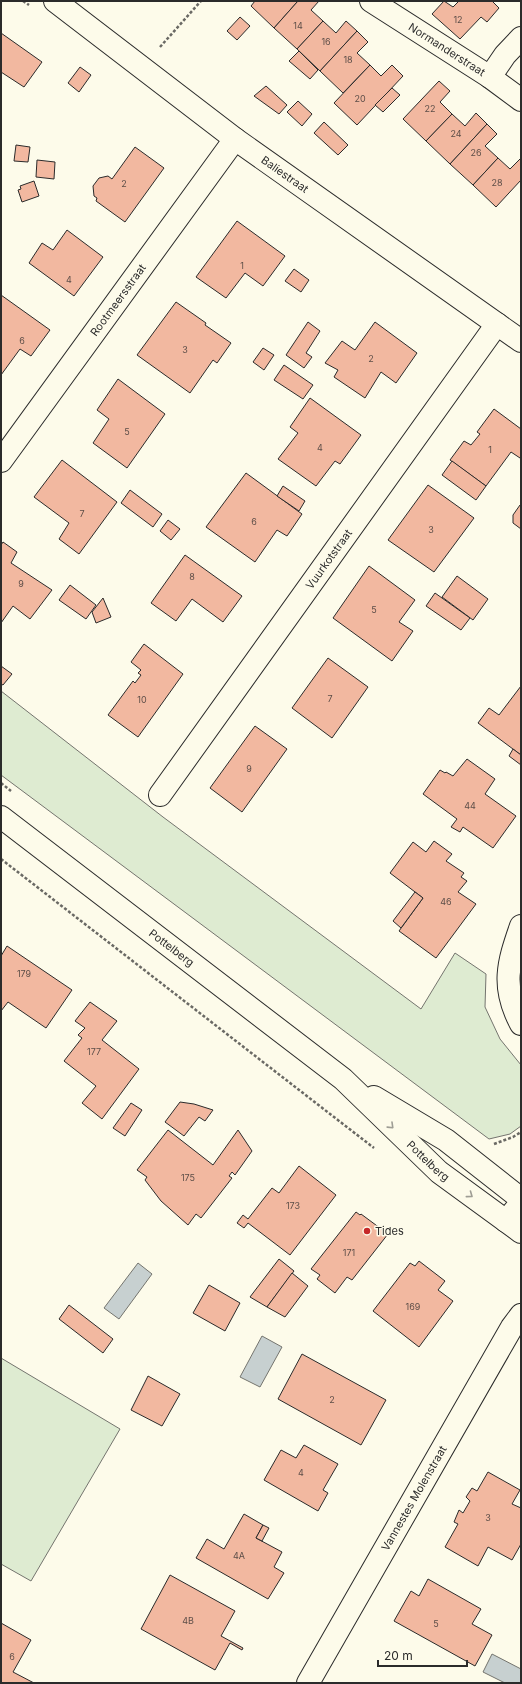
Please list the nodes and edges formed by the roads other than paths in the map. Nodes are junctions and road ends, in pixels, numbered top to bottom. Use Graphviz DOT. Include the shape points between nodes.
graph roads {
  1 [pos="55,1"];
  2 [pos="371,1"];
  3 [pos="521,38"];
  4 [pos="490,77"];
  5 [pos="521,100"];
  6 [pos="235,139"];
  7 [pos="497,324"];
  8 [pos="521,341"];
  9 [pos="1,461"];
  10 [pos="160,795"];
  11 [pos="1,817"];
  12 [pos="521,926"];
  13 [pos="521,1024"];
  14 [pos="343,1079"];
  15 [pos="521,1199"];
  16 [pos="521,1203"];
  17 [pos="514,1227"];
  18 [pos="521,1315"];
  19 [pos="308,1683"];
  1 -- 6 [label="street, Baliestraat"];
  2 -- 4 [label="street, Normanderstraat"];
  3 -- 4 [label="street"];
  4 -- 5 [label="street, Normanderstraat"];
  6 -- 7 [label="street, Baliestraat"];
  6 -- 9 [label="street, Rootmeersstraat"];
  7 -- 8 [label="street, Baliestraat"];
  7 -- 10 [label="street, Vuurkotstraat"];
  11 -- 14 [label="street, Pottelberg"];
  12 -- 13 [label="street" via="511,955 508,994"];
  14 -- 15 [label="street, Pottelberg" via="446,1140"];
  14 -- 17 [label="street, Pottelberg, one-way" via="439,1172"];
  16 -- 17 [label="street"];
  18 -- 19 [label="street, Vannestes Molenstraat"];
}
